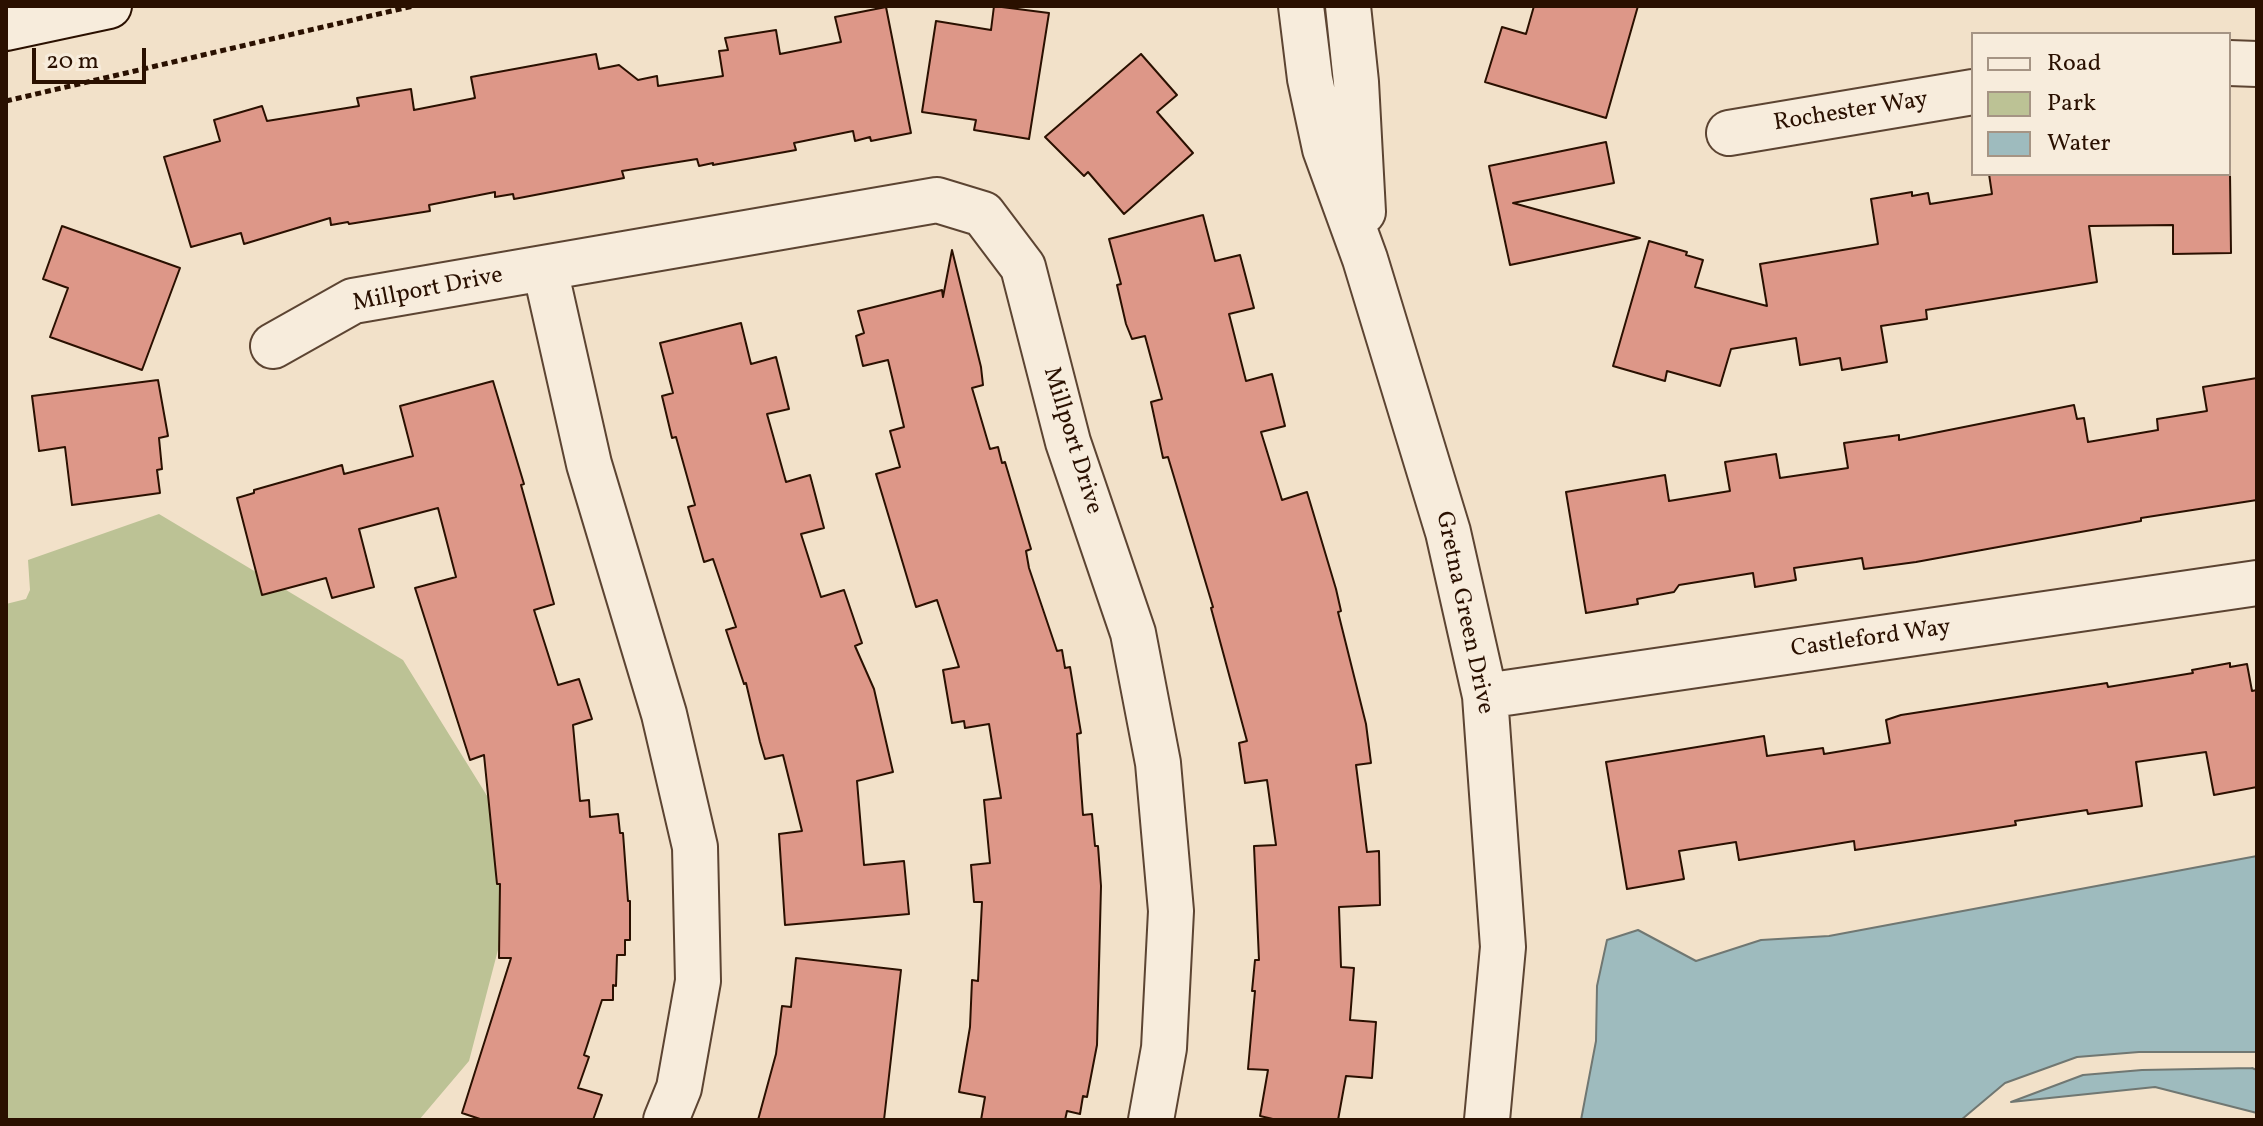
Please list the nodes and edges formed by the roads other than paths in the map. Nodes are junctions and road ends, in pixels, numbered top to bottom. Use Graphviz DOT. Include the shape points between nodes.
graph roads {
  1 [pos="109,6"];
  2 [pos="1301,6"];
  3 [pos="1348,6"];
  4 [pos="6,28"];
  5 [pos="2231,63"];
  6 [pos="2257,64"];
  7 [pos="1971,92"];
  8 [pos="1729,133"];
  9 [pos="1365,259"];
  10 [pos="545,269"];
  11 [pos="273,346"];
  12 [pos="2257,583"];
  13 [pos="1485,696"];
  14 [pos="666,1120"];
  15 [pos="1151,1120"];
  16 [pos="1487,1120"];
  1 -- 4 [label="street"];
  2 -- 9 [label="street, Gretna Green Drive" via="1325,149"];
  3 -- 9 [label="street, Gretna Green Drive"];
  5 -- 6 [label="street"];
  7 -- 8 [label="street, Rochester Way"];
  9 -- 13 [label="street, Gretna Green Drive" via="1448,532"];
  10 -- 11 [label="street, Millport Drive" via="353,301"];
  10 -- 14 [label="street" via="589,464 664,714 695,847 698,981 679,1088"];
  10 -- 15 [label="street, Millport Drive" via="937,200 983,214 1023,267 1068,442 1133,633 1158,763 1171,911 1164,1048"];
  12 -- 13 [label="street, Castleford Way"];
  13 -- 16 [label="street, Gretna Green Drive" via="1503,947"];
}
